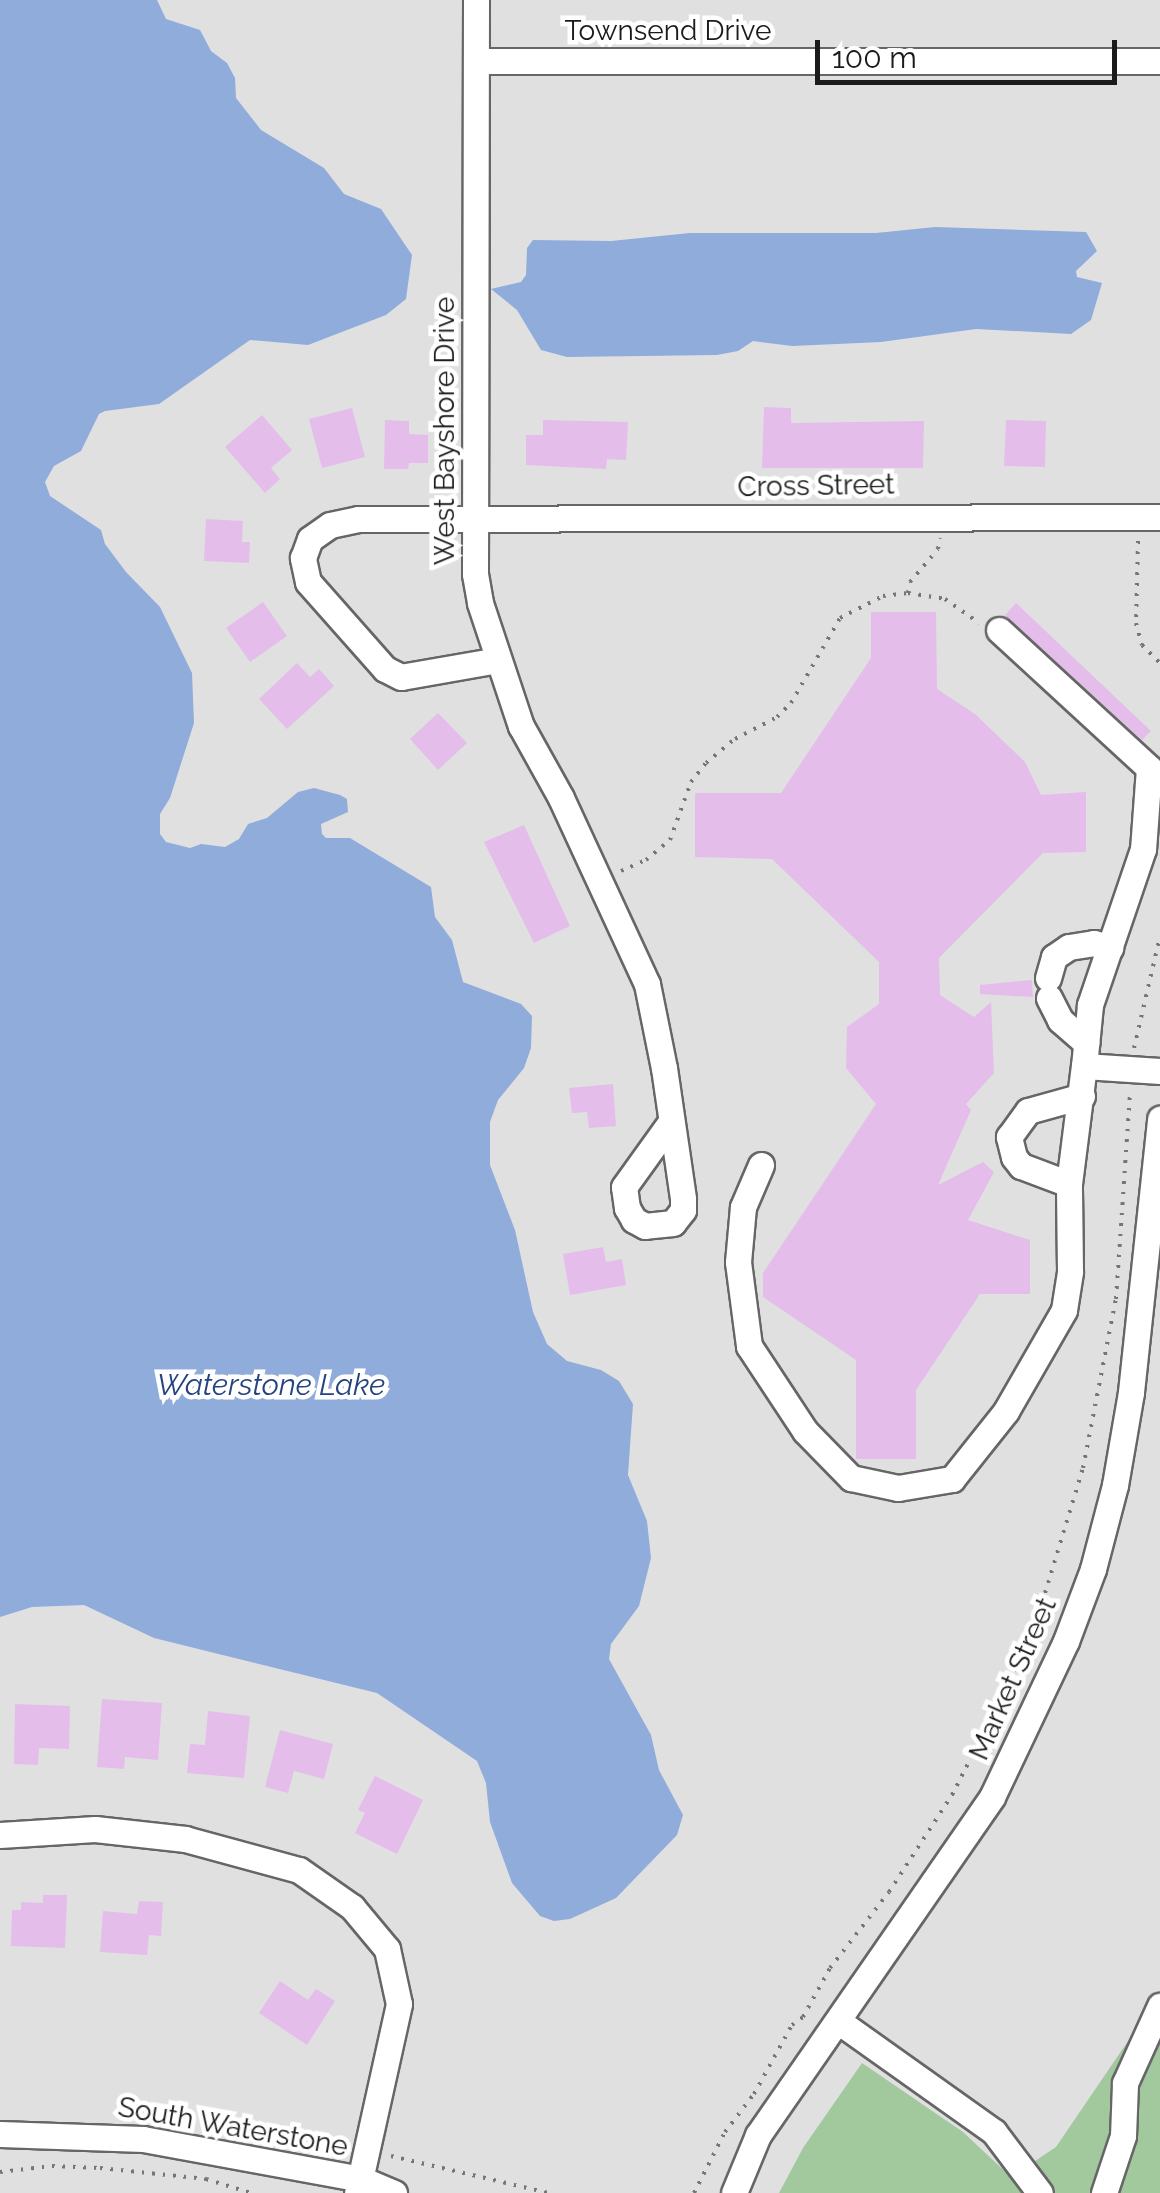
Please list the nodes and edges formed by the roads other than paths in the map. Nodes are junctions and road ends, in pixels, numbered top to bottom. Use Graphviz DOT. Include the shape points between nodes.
graph roads {
  1 [pos="476,0"];
  2 [pos="476,61"];
  3 [pos="1160,61"];
  4 [pos="473,517"];
  5 [pos="1150,517"];
  6 [pos="999,630"];
  7 [pos="498,660"];
  8 [pos="1110,948"];
  9 [pos="1085,1054"];
  10 [pos="1160,1072"];
  11 [pos="1082,1096"];
  12 [pos="1160,1119"];
  13 [pos="670,1123"];
  14 [pos="761,1166"];
  15 [pos="1068,1184"];
  16 [pos="1151,1292"];
  17 [pos="0,1834"];
  18 [pos="1160,2006"];
  19 [pos="838,2021"];
  20 [pos="0,2134"];
  21 [pos="359,2186"];
  22 [pos="394,2193"];
  23 [pos="734,2193"];
  24 [pos="1040,2193"];
  25 [pos="1104,2193"];
  1 -- 2 [label="street, West Bayshore Drive"];
  2 -- 3 [label="street, Townsend Drive"];
  2 -- 4 [label="street, West Bayshore Drive"];
  4 -- 5 [label="street, Cross Street"];
  4 -- 7 [label="street, West Bayshore Drive" via="480,603"];
  4 -- 7 [label="street, Cross Street" via="330,525 310,540 303,558 308,582 385,669 419,676"];
  6 -- 8 [label="street" via="1149,768 1143,849"];
  7 -- 13 [label="street, West Bayshore Drive" via="521,726 646,984"];
  8 -- 9 [label="street" via="1090,1005"];
  8 -- 9 [label="street" via="1094,943 1054,956 1048,988 1060,1020"];
  9 -- 10 [label="street"];
  9 -- 11 [label="street"];
  11 -- 15 [label="street"];
  11 -- 15 [label="street" via="1028,1111 1009,1138 1021,1166"];
  12 -- 16 [label="street, Market Street"];
  14 -- 15 [label="street" via="743,1207 738,1262 749,1346 805,1431 851,1478 898,1488 952,1480 1006,1411 1064,1310"];
  16 -- 19 [label="street, Market Street" via="1116,1485 1066,1642 992,1797"];
  17 -- 21 [label="street" via="95,1830 185,1838 299,1870 352,1907 388,1949 399,2004"];
  18 -- 25 [label="street" via="1125,2083 1124,2136"];
  19 -- 23 [label="street, Market Street" via="758,2135"];
  19 -- 24 [label="street" via="994,2132"];
  20 -- 21 [label="street, South Waterstone" via="143,2139"];
  21 -- 22 [label="street, South Waterstone"];
}
